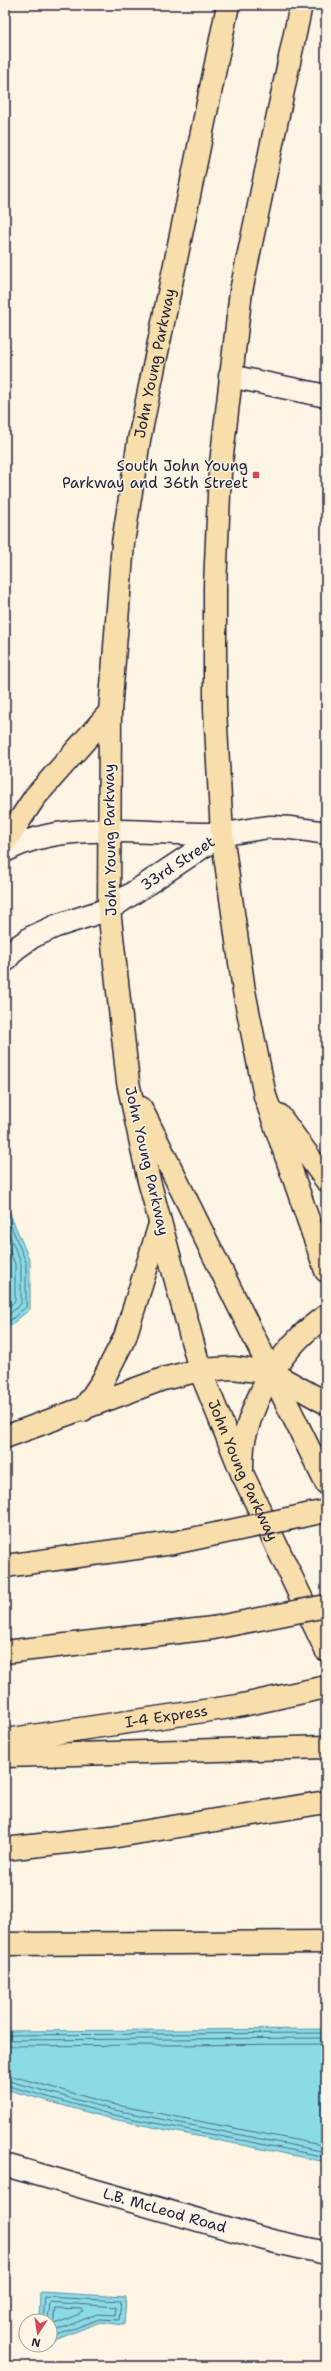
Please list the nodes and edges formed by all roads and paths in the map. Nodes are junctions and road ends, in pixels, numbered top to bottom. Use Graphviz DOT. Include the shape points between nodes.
graph roads {
  1 [pos="228,5"];
  2 [pos="300,5"];
  3 [pos="230,376"];
  4 [pos="326,396"];
  5 [pos="110,712"];
  6 [pos="110,832"];
  7 [pos="326,833"];
  8 [pos="222,834"];
  9 [pos="5,842"];
  10 [pos="5,851"];
  11 [pos="110,909"];
  12 [pos="5,961"];
  13 [pos="128,1082"];
  14 [pos="265,1096"];
  15 [pos="326,1180"];
  16 [pos="160,1224"];
  17 [pos="326,1271"];
  18 [pos="326,1316"];
  19 [pos="200,1370"];
  20 [pos="272,1373"];
  21 [pos="326,1403"];
  22 [pos="83,1410"];
  23 [pos="5,1437"];
  24 [pos="242,1473"];
  25 [pos="326,1483"];
  26 [pos="326,1511"];
  27 [pos="5,1566"];
  28 [pos="326,1606"];
  29 [pos="326,1650"];
  30 [pos="5,1652"];
  31 [pos="326,1687"];
  32 [pos="5,1740"];
  33 [pos="319,1748"];
  34 [pos="5,1756"];
  35 [pos="326,1802"];
  36 [pos="5,1849"];
  37 [pos="326,1942"];
  38 [pos="5,1944"];
  39 [pos="5,2165"];
  40 [pos="326,2253"];
  1 -- 5 [label="main road, John Young Parkway" via="139,440 123,543"];
  2 -- 3 [label="main road" via="241,291"];
  3 -- 4 [label="street"];
  3 -- 8 [label="main road" via="220,472 215,586 214,710"];
  5 -- 6 [label="main road, John Young Parkway"];
  5 -- 9 [label="main road" via="35,797"];
  6 -- 8 [label="street, 33rd Street"];
  6 -- 10 [label="street, 33rd Street" via="58,834 17,844"];
  6 -- 11 [label="main road, John Young Parkway"];
  7 -- 8 [label="street" via="306,829 271,828"];
  8 -- 11 [label="street, 33rd Street"];
  8 -- 14 [label="main road" via="244,991"];
  11 -- 12 [label="street, 33rd Street" via="56,926 32,937 15,949"];
  11 -- 13 [label="main road, John Young Parkway"];
  13 -- 16 [label="main road, John Young Parkway"];
  13 -- 20 [label="main road"];
  14 -- 15 [label="main road"];
  14 -- 17 [label="main road"];
  16 -- 19 [label="main road, John Young Parkway"];
  16 -- 22 [label="main road" via="125,1337 103,1380"];
  18 -- 20 [label="main road" via="312,1325 290,1347"];
  19 -- 20 [label="main road" via="233,1368"];
  19 -- 22 [label="main road" via="163,1379"];
  19 -- 24 [label="main road, John Young Parkway"];
  20 -- 21 [label="main road"];
  20 -- 24 [label="main road" via="255,1404 244,1437"];
  20 -- 25 [label="main road"];
  22 -- 23 [label="main road"];
  24 -- 29 [label="main road, John Young Parkway"];
  26 -- 27 [label="main road, bridge" via="173,1543"];
  28 -- 30 [label="main road, bridge" via="213,1628"];
  31 -- 32 [label="main road, I-4 Express" via="238,1706"];
  33 -- 34 [label="main road"];
  35 -- 36 [label="main road" via="111,1837"];
  37 -- 38 [label="main road"];
  39 -- 40 [label="street, L.B. McLeod Road" via="272,2241"];
}
